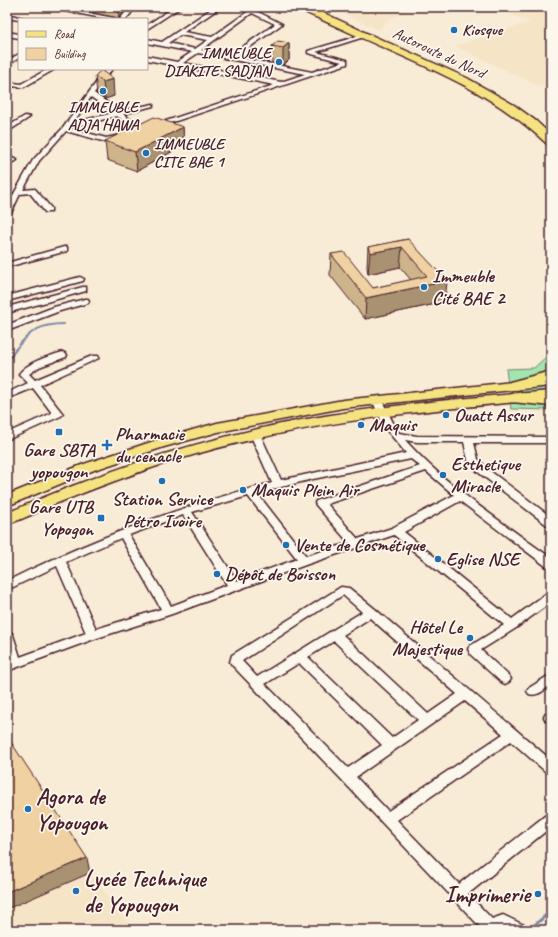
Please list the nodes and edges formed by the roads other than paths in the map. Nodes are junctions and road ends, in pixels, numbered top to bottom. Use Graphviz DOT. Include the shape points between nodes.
graph roads {
  1 [pos="48,7"];
  2 [pos="133,7"];
  3 [pos="178,7"];
  4 [pos="218,7"];
  5 [pos="304,7"];
  6 [pos="318,7"];
  7 [pos="7,16"];
  8 [pos="18,18"];
  9 [pos="110,18"];
  10 [pos="124,18"];
  11 [pos="148,26"];
  12 [pos="180,33"];
  13 [pos="7,34"];
  14 [pos="18,36"];
  15 [pos="364,36"];
  16 [pos="212,39"];
  17 [pos="148,41"];
  18 [pos="163,44"];
  19 [pos="197,51"];
  20 [pos="18,57"];
  21 [pos="148,58"];
  22 [pos="231,58"];
  23 [pos="7,63"];
  24 [pos="178,64"];
  25 [pos="50,70"];
  26 [pos="108,70"];
  27 [pos="313,74"];
  28 [pos="7,84"];
  29 [pos="281,84"];
  30 [pos="91,94"];
  31 [pos="151,105"];
  32 [pos="118,114"];
  33 [pos="27,117"];
  34 [pos="7,121"];
  35 [pos="18,124"];
  36 [pos="66,128"];
  37 [pos="551,128"];
  38 [pos="7,130"];
  39 [pos="136,132"];
  40 [pos="551,141"];
  41 [pos="18,192"];
  42 [pos="48,210"];
  43 [pos="7,213"];
  44 [pos="64,249"];
  45 [pos="7,266"];
  46 [pos="80,279"];
  47 [pos="83,289"];
  48 [pos="7,299"];
  49 [pos="85,301"];
  50 [pos="7,310"];
  51 [pos="7,328"];
  52 [pos="63,356"];
  53 [pos="95,358"];
  54 [pos="551,376"];
  55 [pos="551,382"];
  56 [pos="34,384"];
  57 [pos="517,392"];
  58 [pos="11,394"];
  59 [pos="551,395"];
  60 [pos="551,401"];
  61 [pos="380,406"];
  62 [pos="309,416"];
  63 [pos="255,434"];
  64 [pos="396,436"];
  65 [pos="7,437"];
  66 [pos="468,439"];
  67 [pos="550,442"];
  68 [pos="413,455"];
  69 [pos="428,468"];
  70 [pos="278,484"];
  71 [pos="251,492"];
  72 [pos="461,496"];
  73 [pos="7,501"];
  74 [pos="186,512"];
  75 [pos="7,519"];
  76 [pos="551,522"];
  77 [pos="396,531"];
  78 [pos="123,533"];
  79 [pos="356,544"];
  80 [pos="60,560"];
  81 [pos="304,560"];
  82 [pos="551,564"];
  83 [pos="7,586"];
  84 [pos="234,586"];
  85 [pos="551,596"];
  86 [pos="168,611"];
  87 [pos="371,612"];
  88 [pos="512,625"];
  89 [pos="335,634"];
  90 [pos="7,635"];
  91 [pos="93,635"];
  92 [pos="300,656"];
  93 [pos="11,664"];
  94 [pos="504,679"];
  95 [pos="551,679"];
  96 [pos="258,683"];
  97 [pos="533,691"];
  98 [pos="466,694"];
  99 [pos="427,721"];
  100 [pos="512,734"];
  101 [pos="392,746"];
  102 [pos="551,768"];
  103 [pos="347,776"];
  104 [pos="551,819"];
  105 [pos="386,820"];
  106 [pos="458,894"];
  107 [pos="519,930"];
  1 -- 9 [label="street"];
  2 -- 10 [label="street"];
  3 -- 11 [label="street"];
  4 -- 12 [label="street"];
  5 -- 15 [label="highway, Autoroute du Nord"];
  6 -- 37 [label="highway, Autoroute du Nord" via="489,88"];
  7 -- 8 [label="street"];
  12 -- 16 [label="street"];
  12 -- 18 [label="street"];
  13 -- 14 [label="street"];
  15 -- 27 [label="street" via="310,52 345,61"];
  15 -- 40 [label="highway, Autoroute du Nord" via="431,65 494,97 530,122"];
  16 -- 19 [label="street"];
  16 -- 22 [label="street" via="249,10 279,25"];
  17 -- 18 [label="street"];
  18 -- 19 [label="street"];
  19 -- 22 [label="street"];
  19 -- 24 [label="street"];
  20 -- 23 [label="street"];
  21 -- 24 [label="street"];
  22 -- 27 [label="street"];
  24 -- 29 [label="street"];
  25 -- 28 [label="street" via="25,85"];
  26 -- 30 [label="street"];
  27 -- 29 [label="street"];
  29 -- 39 [label="street"];
  30 -- 32 [label="street"];
  30 -- 36 [label="street"];
  31 -- 32 [label="street"];
  32 -- 36 [label="street"];
  32 -- 39 [label="street"];
  33 -- 35 [label="street"];
  34 -- 35 [label="street"];
  35 -- 38 [label="street"];
  36 -- 39 [label="street" via="109,140"];
  36 -- 41 [label="street" via="36,160"];
  41 -- 42 [label="street" via="32,191"];
  41 -- 43 [label="street"];
  44 -- 45 [label="street"];
  46 -- 48 [label="street"];
  47 -- 50 [label="street"];
  49 -- 51 [label="street"];
  52 -- 56 [label="street" via="25,371 24,374"];
  53 -- 56 [label="street"];
  54 -- 57 [label="highway"];
  55 -- 57 [label="main road"];
  56 -- 58 [label="street"];
  56 -- 65 [label="street" via="58,414"];
  57 -- 59 [label="main road"];
  57 -- 60 [label="highway"];
  57 -- 61 [label="main road"];
  61 -- 62 [label="main road"];
  61 -- 64 [label="street"];
  62 -- 63 [label="main road"];
  62 -- 73 [label="main road" via="217,428 159,444 89,467"];
  63 -- 70 [label="street"];
  63 -- 75 [label="main road" via="160,460"];
  64 -- 66 [label="street" via="418,439"];
  64 -- 68 [label="street"];
  66 -- 67 [label="street"];
  66 -- 76 [label="street" via="473,460 482,470"];
  68 -- 69 [label="street"];
  68 -- 70 [label="street"];
  69 -- 72 [label="street"];
  69 -- 79 [label="street" via="320,503"];
  70 -- 71 [label="street"];
  71 -- 74 [label="street"];
  71 -- 81 [label="street"];
  72 -- 77 [label="street"];
  72 -- 82 [label="street"];
  74 -- 78 [label="street"];
  74 -- 84 [label="street"];
  77 -- 79 [label="street"];
  77 -- 88 [label="street"];
  78 -- 80 [label="street"];
  78 -- 86 [label="street"];
  79 -- 81 [label="street"];
  80 -- 83 [label="street"];
  80 -- 91 [label="street"];
  81 -- 84 [label="street"];
  84 -- 86 [label="street"];
  85 -- 88 [label="street"];
  86 -- 91 [label="street"];
  87 -- 89 [label="street"];
  87 -- 96 [label="street" via="343,591 236,658 238,665"];
  87 -- 98 [label="street"];
  88 -- 94 [label="street" via="474,649"];
  89 -- 92 [label="street"];
  89 -- 99 [label="street"];
  90 -- 93 [label="street"];
  91 -- 93 [label="street"];
  92 -- 96 [label="street"];
  92 -- 101 [label="street"];
  95 -- 97 [label="street"];
  96 -- 103 [label="street"];
  98 -- 99 [label="street"];
  98 -- 100 [label="street"];
  99 -- 101 [label="street"];
  100 -- 102 [label="street"];
  100 -- 105 [label="street"];
  101 -- 103 [label="street"];
  103 -- 105 [label="street"];
  104 -- 106 [label="street"];
  105 -- 106 [label="street"];
  106 -- 107 [label="street" via="491,927 503,922"];
}
